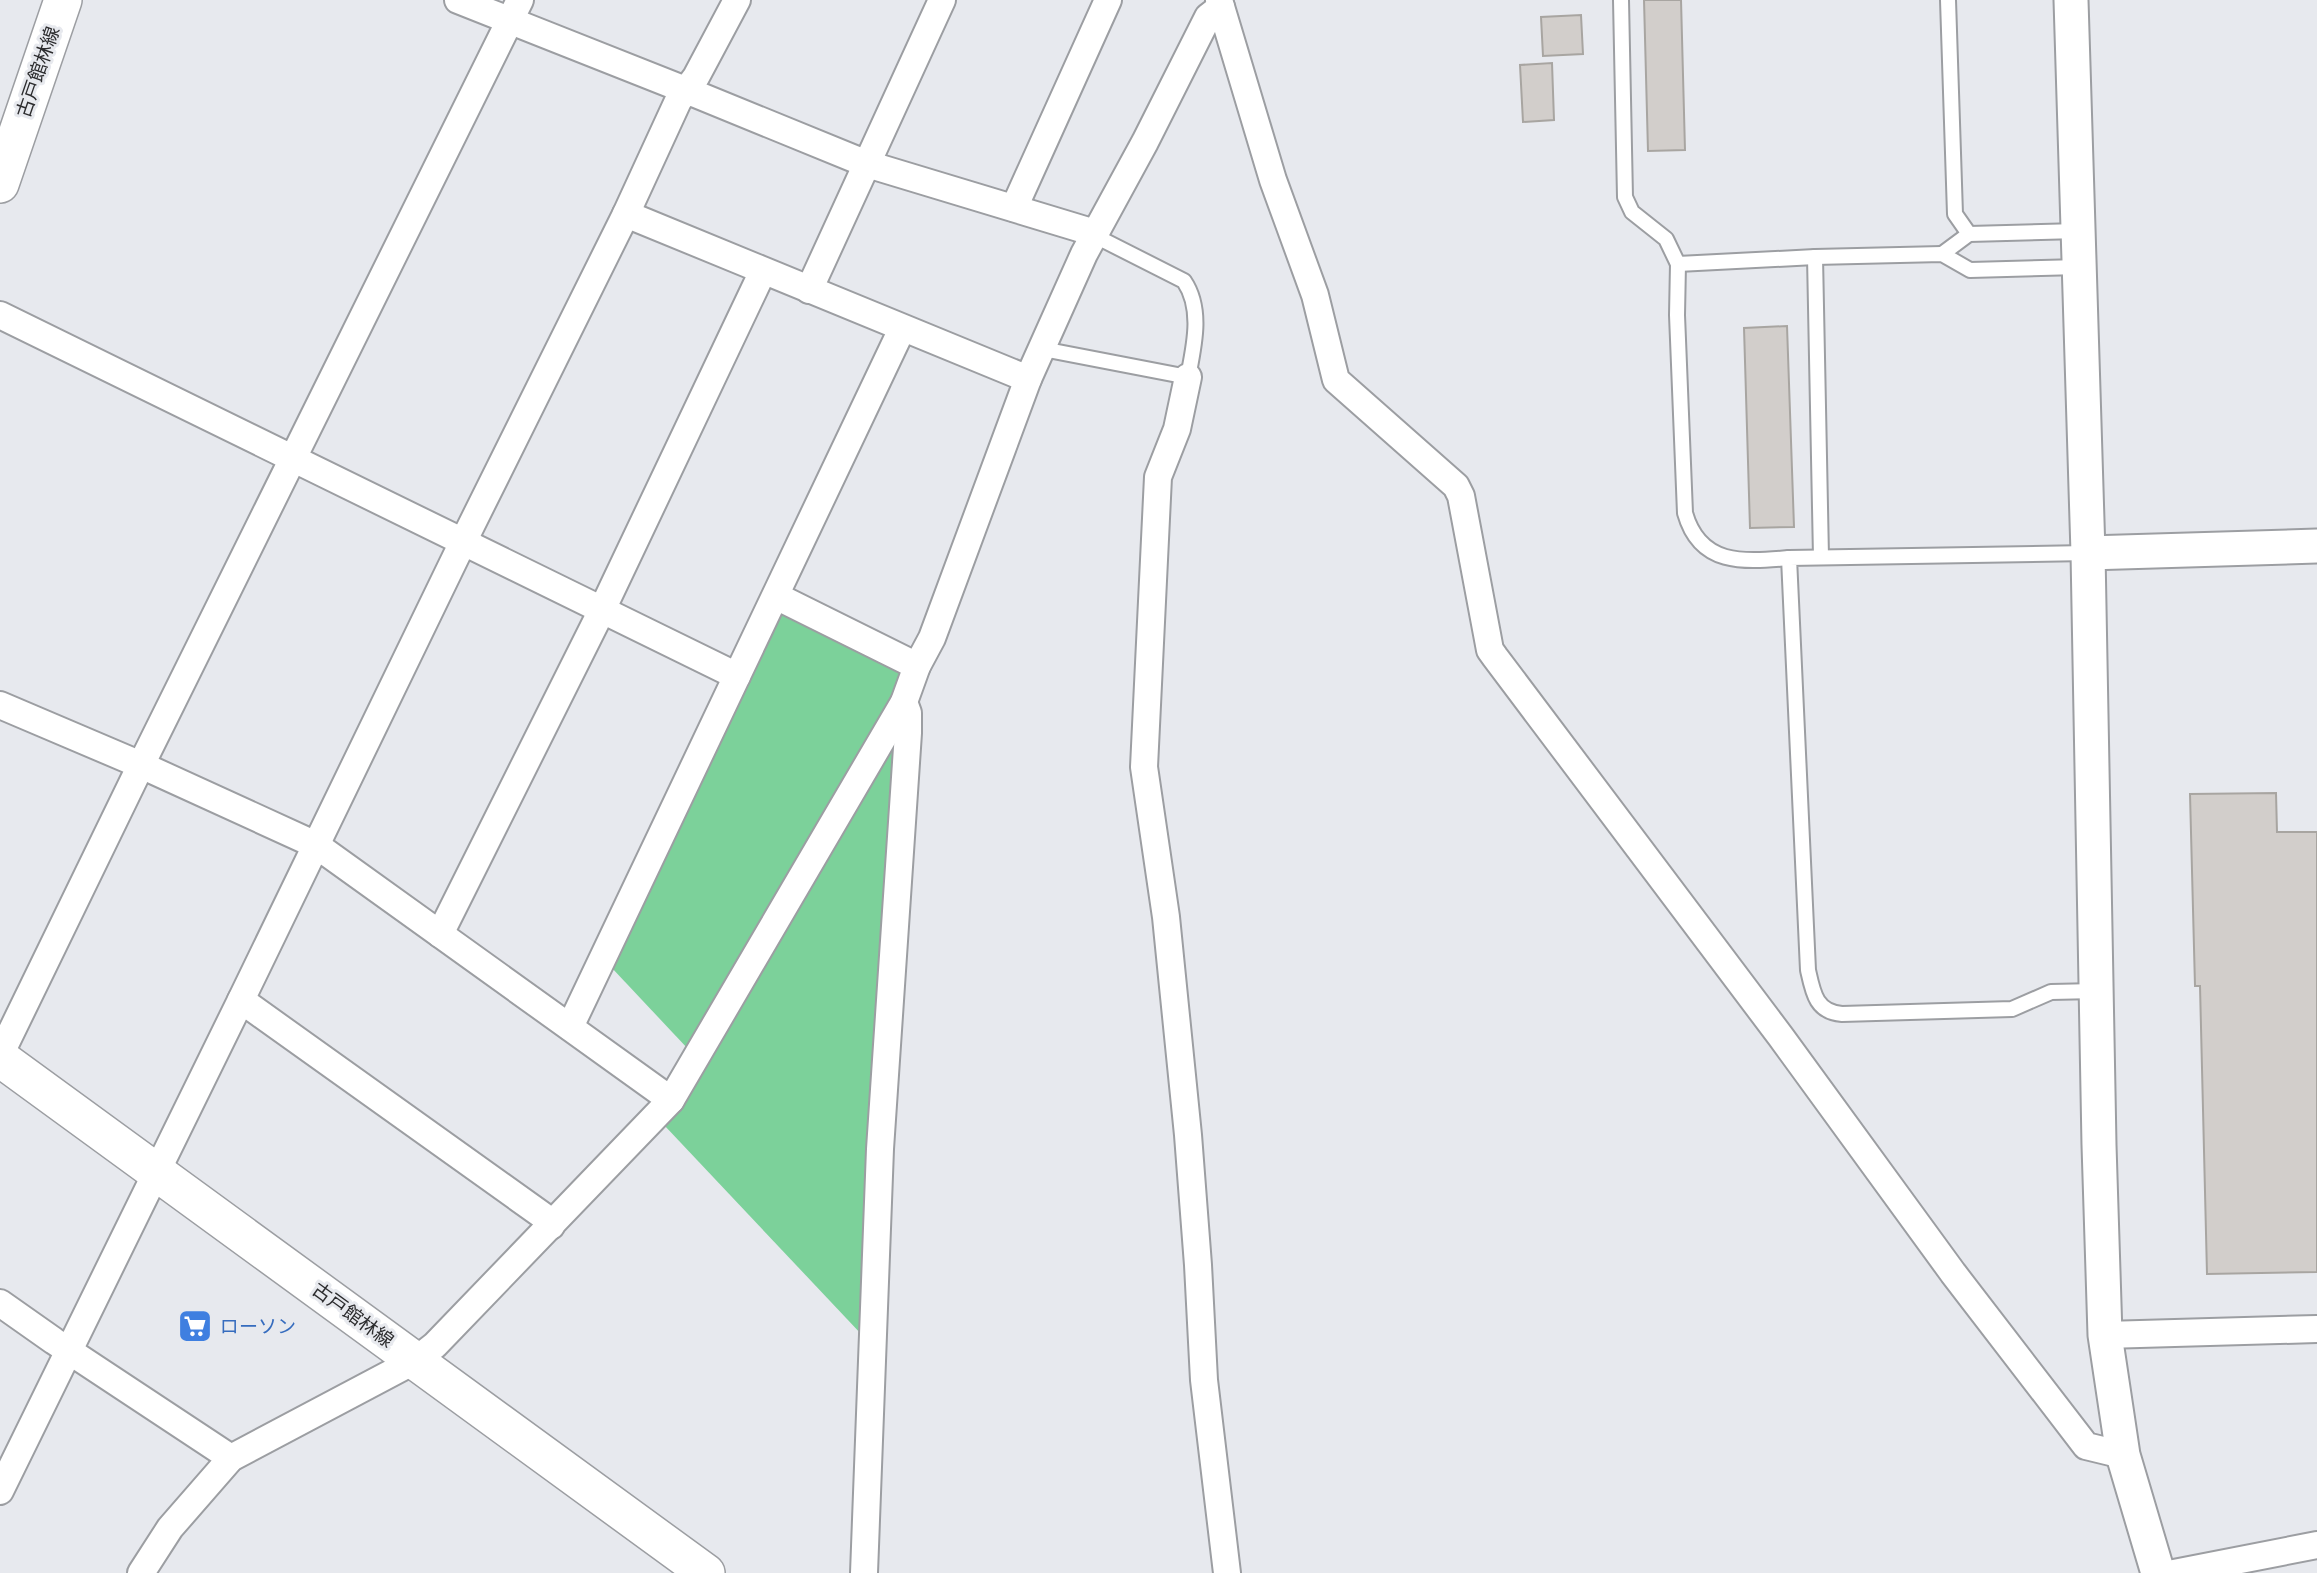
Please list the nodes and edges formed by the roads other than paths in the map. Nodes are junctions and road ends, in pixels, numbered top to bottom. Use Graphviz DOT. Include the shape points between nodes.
graph roads {
  1 [pos="63,0"];
  2 [pos="458,0"];
  3 [pos="737,0"];
  4 [pos="942,0"];
  5 [pos="1108,0"];
  6 [pos="1621,0"];
  7 [pos="1948,0"];
  8 [pos="2071,0"];
  9 [pos="1220,3"];
  10 [pos="514,11"];
  11 [pos="686,90"];
  12 [pos="867,164"];
  13 [pos="0,184"];
  14 [pos="1014,208"];
  15 [pos="626,214"];
  16 [pos="2078,230"];
  17 [pos="1095,233"];
  18 [pos="1969,234"];
  19 [pos="1942,254"];
  20 [pos="1815,257"];
  21 [pos="1678,264"];
  22 [pos="2079,267"];
  23 [pos="763,271"];
  24 [pos="809,290"];
  25 [pos="0,315"];
  26 [pos="902,328"];
  27 [pos="1044,347"];
  28 [pos="1188,377"];
  29 [pos="1028,379"];
  30 [pos="293,459"];
  31 [pos="463,542"];
  32 [pos="2317,546"];
  33 [pos="2088,553"];
  34 [pos="1821,557"];
  35 [pos="1789,558"];
  36 [pos="776,596"];
  37 [pos="602,610"];
  38 [pos="917,666"];
  39 [pos="737,676"];
  40 [pos="904,702"];
  41 [pos="0,705"];
  42 [pos="141,765"];
  43 [pos="316,845"];
  44 [pos="440,934"];
  45 [pos="2096,991"];
  46 [pos="241,1000"];
  47 [pos="570,1027"];
  48 [pos="0,1057"];
  49 [pos="671,1100"];
  50 [pos="156,1172"];
  51 [pos="551,1226"];
  52 [pos="0,1303"];
  53 [pos="2317,1329"];
  54 [pos="2105,1335"];
  55 [pos="69,1351"];
  56 [pos="416,1360"];
  57 [pos="2123,1455"];
  58 [pos="231,1458"];
  59 [pos="0,1491"];
  60 [pos="2317,1545"];
  61 [pos="141,1573"];
  62 [pos="706,1573"];
  63 [pos="864,1573"];
  64 [pos="1227,1573"];
  65 [pos="2158,1573"];
  66 [pos="2174,1573"];
  1 -- 13 [label="main road, 古戸館林線"];
  2 -- 10 [label="street"];
  3 -- 11 [label="street"];
  4 -- 12 [label="street"];
  5 -- 14 [label="street"];
  6 -- 21 [label="lane" via="1625,197 1632,212 1666,239"];
  7 -- 18 [label="lane" via="1955,214"];
  8 -- 16 [label="street"];
  9 -- 17 [label="street" via="1208,17"];
  9 -- 57 [label="street" via="1273,180 1315,295 1333,372 1342,386 1456,486 1490,650 2086,1446"];
  10 -- 11 [label="street"];
  10 -- 30 [label="street"];
  11 -- 12 [label="street"];
  11 -- 15 [label="street"];
  12 -- 14 [label="street"];
  12 -- 24 [label="street"];
  14 -- 17 [label="street"];
  15 -- 23 [label="street"];
  15 -- 31 [label="street"];
  16 -- 18 [label="lane"];
  16 -- 22 [label="street"];
  17 -- 27 [label="street"];
  17 -- 28 [label="lane" via="1184,281 1189,288 1196,330"];
  18 -- 19 [label="lane"];
  19 -- 20 [label="lane"];
  19 -- 22 [label="lane" via="1970,270"];
  20 -- 21 [label="lane"];
  20 -- 34 [label="lane"];
  21 -- 35 [label="lane" via="1676,315 1685,513 1690,530 1700,544 1721,557 1754,561"];
  22 -- 33 [label="street"];
  23 -- 24 [label="street"];
  23 -- 37 [label="street"];
  24 -- 26 [label="street"];
  25 -- 30 [label="street"];
  26 -- 29 [label="street"];
  26 -- 36 [label="street"];
  27 -- 28 [label="lane"];
  27 -- 29 [label="street"];
  28 -- 64 [label="street" via="1177,429 1158,477 1144,767 1166,917 1191,1174 1204,1380"];
  29 -- 38 [label="street" via="932,638"];
  30 -- 31 [label="street"];
  30 -- 42 [label="street"];
  31 -- 37 [label="street"];
  31 -- 43 [label="street"];
  32 -- 33 [label="street"];
  33 -- 34 [label="lane"];
  33 -- 45 [label="street"];
  34 -- 35 [label="lane"];
  35 -- 45 [label="lane" via="1808,970 1821,1007 1842,1014 2012,1009 2051,992"];
  36 -- 38 [label="street"];
  36 -- 39 [label="street"];
  37 -- 39 [label="street"];
  37 -- 44 [label="street"];
  38 -- 40 [label="street"];
  39 -- 47 [label="street"];
  40 -- 49 [label="street"];
  40 -- 63 [label="street" via="908,733 880,1149"];
  41 -- 42 [label="street"];
  42 -- 43 [label="street"];
  42 -- 48 [label="street"];
  43 -- 44 [label="street"];
  43 -- 46 [label="street"];
  44 -- 47 [label="street"];
  45 -- 54 [label="street"];
  46 -- 50 [label="street"];
  46 -- 51 [label="street" via="542,1215"];
  47 -- 49 [label="street"];
  48 -- 50 [label="main road, 古戸館林線"];
  49 -- 51 [label="street"];
  50 -- 55 [label="street"];
  50 -- 56 [label="main road, 古戸館林線"];
  51 -- 56 [label="street"];
  52 -- 55 [label="street"];
  53 -- 54 [label="street"];
  54 -- 57 [label="street"];
  55 -- 58 [label="street"];
  55 -- 59 [label="street"];
  56 -- 58 [label="street"];
  56 -- 62 [label="main road, 古戸館林線"];
  57 -- 65 [label="street"];
  58 -- 61 [label="street" via="170,1528"];
  60 -- 66 [label="street"];
}
